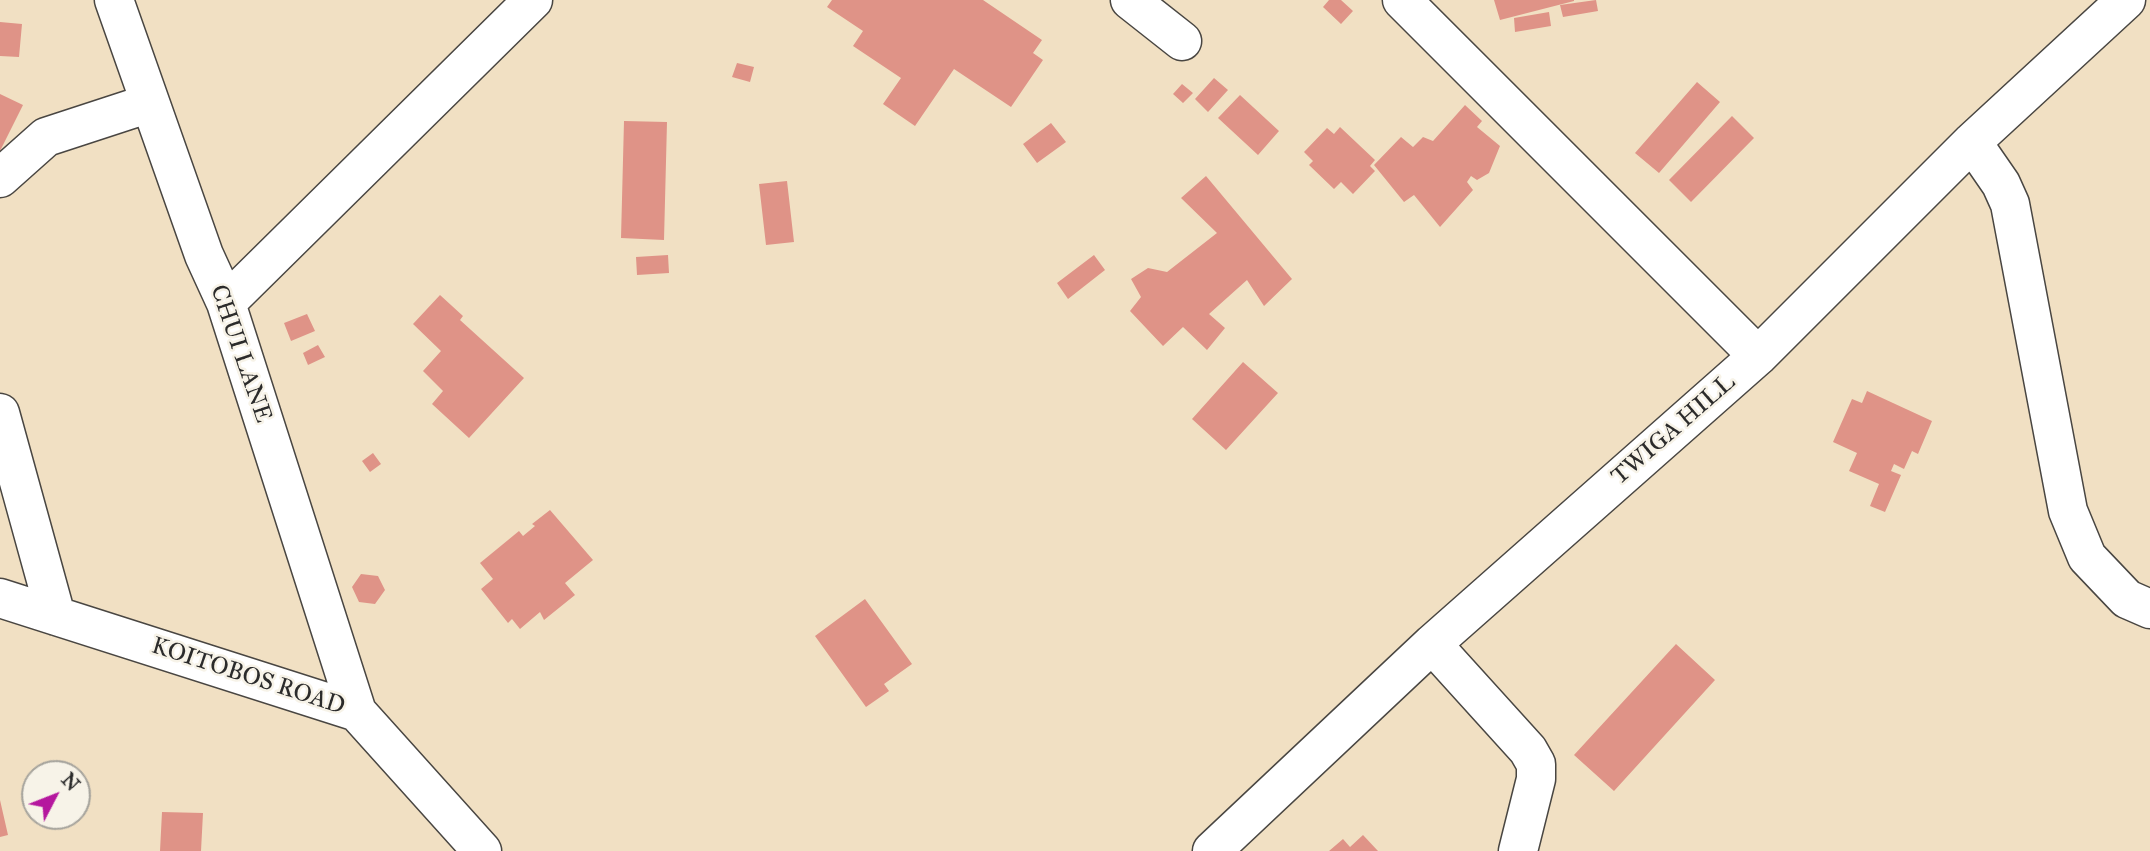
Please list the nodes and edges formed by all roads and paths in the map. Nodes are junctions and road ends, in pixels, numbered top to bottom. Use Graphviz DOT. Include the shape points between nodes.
graph roads {
  1 [pos="114,0"];
  2 [pos="533,0"];
  3 [pos="1130,0"];
  4 [pos="1402,0"];
  5 [pos="2126,0"];
  6 [pos="1182,41"];
  7 [pos="150,103"];
  8 [pos="1972,142"];
  9 [pos="0,178"];
  10 [pos="226,303"];
  11 [pos="1758,356"];
  12 [pos="0,413"];
  13 [pos="0,598"];
  14 [pos="2150,609"];
  15 [pos="56,616"];
  16 [pos="1432,643"];
  17 [pos="357,712"];
  18 [pos="482,851"];
  19 [pos="1212,851"];
  20 [pos="1518,851"];
  1 -- 7 [label="street, CHUI LANE"];
  2 -- 10 [label="street"];
  3 -- 6 [label="street"];
  4 -- 11 [label="street"];
  5 -- 8 [label="street, TWIGA HILL"];
  7 -- 9 [label="street" via="46,137"];
  7 -- 10 [label="street, CHUI LANE" via="204,255"];
  8 -- 11 [label="street, TWIGA HILL"];
  8 -- 14 [label="street" via="2010,204 2068,511 2087,557 2127,599"];
  10 -- 17 [label="street, CHUI LANE"];
  11 -- 16 [label="street, TWIGA HILL"];
  12 -- 15 [label="street"];
  13 -- 15 [label="street, KOITOBOS ROAD"];
  15 -- 17 [label="street, KOITOBOS ROAD"];
  16 -- 19 [label="street, TWIGA HILL"];
  16 -- 20 [label="street" via="1536,764"];
  17 -- 18 [label="street, KOITOBOS ROAD"];
}
